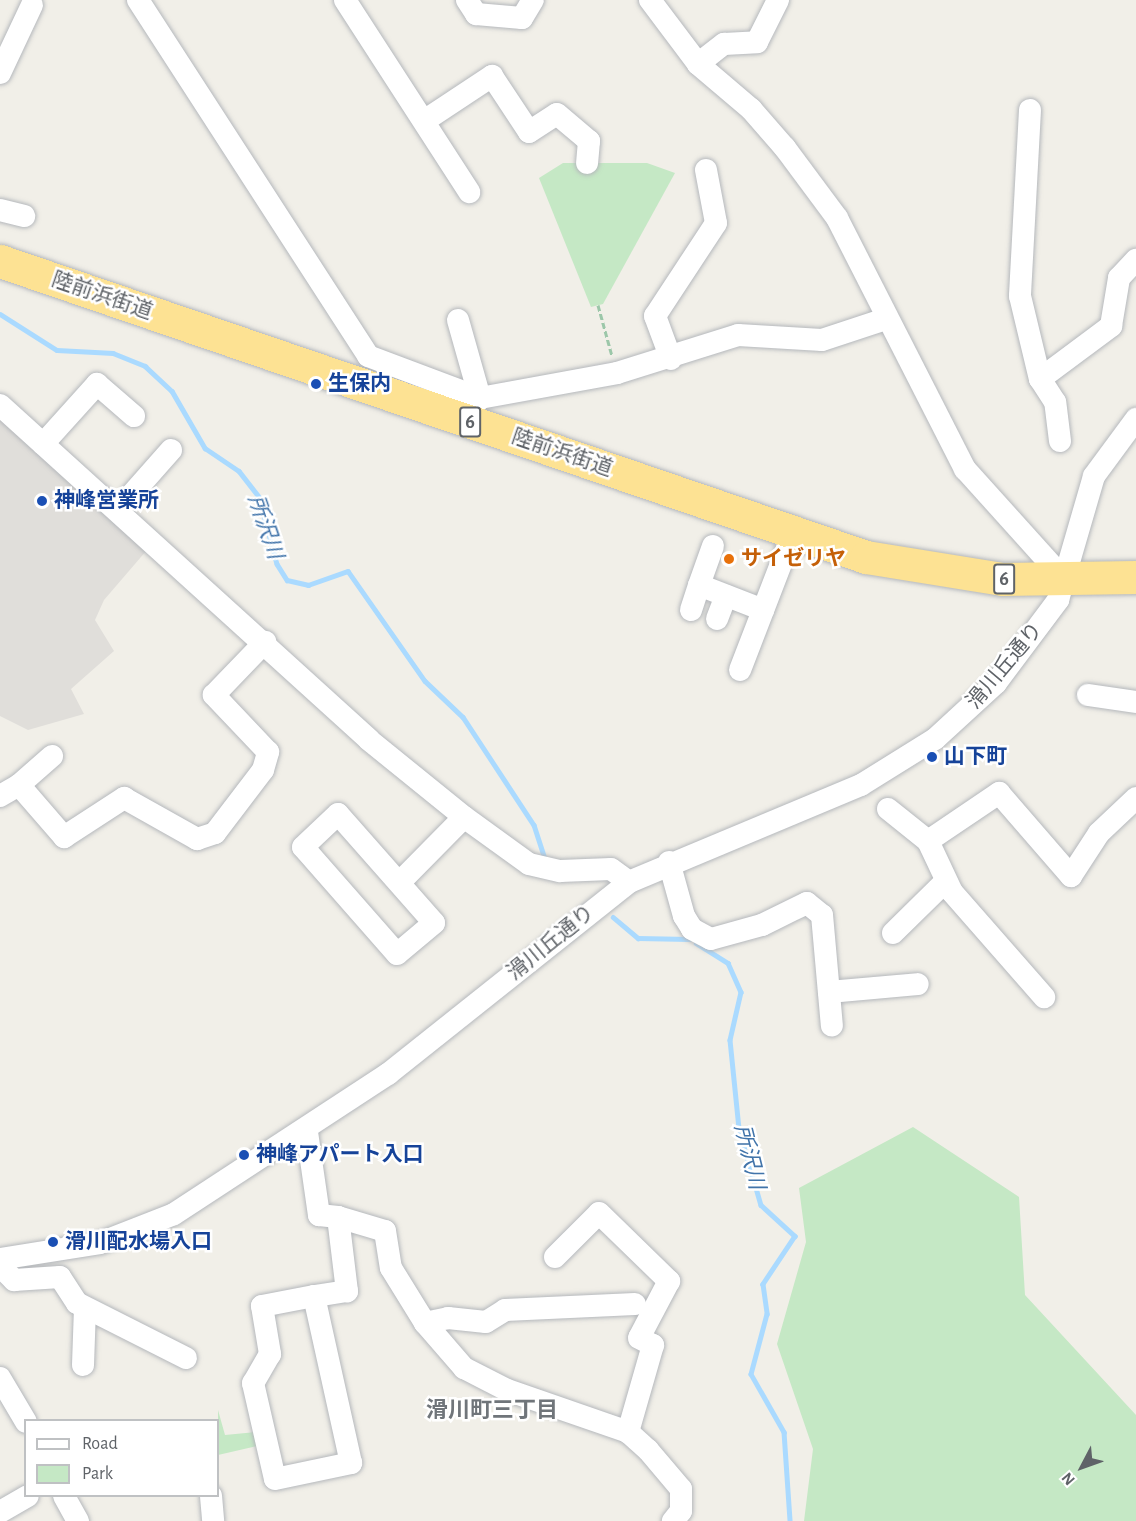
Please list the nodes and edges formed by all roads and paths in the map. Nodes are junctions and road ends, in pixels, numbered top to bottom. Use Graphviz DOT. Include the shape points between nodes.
graph roads {
  1 [pos="138,0"];
  2 [pos="345,0"];
  3 [pos="468,0"];
  4 [pos="533,0"];
  5 [pos="650,0"];
  6 [pos="778,0"];
  7 [pos="35,3"];
  8 [pos="0,33"];
  9 [pos="698,64"];
  10 [pos="0,73"];
  11 [pos="1030,110"];
  12 [pos="424,121"];
  13 [pos="587,163"];
  14 [pos="706,170"];
  15 [pos="469,192"];
  16 [pos="0,210"];
  17 [pos="24,216"];
  18 [pos="1136,260"];
  19 [pos="0,261"];
  20 [pos="598,305"];
  21 [pos="886,319"];
  22 [pos="458,320"];
  23 [pos="671,358"];
  24 [pos="617,373"];
  25 [pos="1040,380"];
  26 [pos="0,405"];
  27 [pos="473,409"];
  28 [pos="134,416"];
  29 [pos="1136,419"];
  30 [pos="1060,441"];
  31 [pos="43,444"];
  32 [pos="171,450"];
  33 [pos="118,510"];
  34 [pos="793,533"];
  35 [pos="713,546"];
  36 [pos="1136,577"];
  37 [pos="1066,580"];
  38 [pos="699,585"];
  39 [pos="726,596"];
  40 [pos="691,610"];
  41 [pos="763,610"];
  42 [pos="717,619"];
  43 [pos="265,642"];
  44 [pos="740,670"];
  45 [pos="1088,695"];
  46 [pos="1136,702"];
  47 [pos="52,756"];
  48 [pos="10,790"];
  49 [pos="1136,798"];
  50 [pos="888,809"];
  51 [pos="464,817"];
  52 [pos="928,841"];
  53 [pos="669,862"];
  54 [pos="946,880"];
  55 [pos="400,882"];
  56 [pos="629,882"];
  57 [pos="893,933"];
  58 [pos="918,984"];
  59 [pos="829,992"];
  60 [pos="1044,998"];
  61 [pos="832,1026"];
  62 [pos="307,1132"];
  63 [pos="338,1217"];
  64 [pos="555,1257"];
  65 [pos="0,1259"];
  66 [pos="0,1266"];
  67 [pos="314,1296"];
  68 [pos="635,1304"];
  69 [pos="85,1308"];
  70 [pos="425,1323"];
  71 [pos="186,1358"];
  72 [pos="83,1365"];
  73 [pos="0,1377"];
  74 [pos="24,1419"];
  75 [pos="628,1432"];
  76 [pos="26,1497"];
  77 [pos="211,1497"];
  78 [pos="0,1512"];
  79 [pos="213,1521"];
  80 [pos="673,1521"];
  1 -- 27 [label="street" via="368,356"];
  2 -- 12 [label="street"];
  3 -- 4 [label="street" via="476,14 522,18"];
  5 -- 9 [label="street"];
  6 -- 9 [label="street" via="757,42 724,44"];
  7 -- 8 [label="street"];
  7 -- 10 [label="street"];
  9 -- 21 [label="street" via="752,109 837,218"];
  11 -- 25 [label="street" via="1020,296"];
  12 -- 13 [label="street" via="492,76 529,132 557,114 589,141"];
  12 -- 15 [label="street"];
  14 -- 23 [label="street" via="716,223 655,316"];
  16 -- 17 [label="street"];
  18 -- 25 [label="street" via="1119,278 1111,326"];
  19 -- 27 [label="highway, 陸前浜街道 / 6"];
  20 -- 24 [label="path"];
  21 -- 23 [label="street" via="822,340 738,335"];
  21 -- 37 [label="street" via="965,469"];
  22 -- 27 [label="street"];
  23 -- 24 [label="street"];
  24 -- 27 [label="street"];
  25 -- 30 [label="street" via="1055,402"];
  26 -- 31 [label="street"];
  27 -- 34 [label="highway, 陸前浜街道 / 6"];
  28 -- 31 [label="street" via="98,384"];
  29 -- 37 [label="street, 滑川丘通り" via="1094,476"];
  31 -- 33 [label="street"];
  32 -- 33 [label="street"];
  33 -- 43 [label="street"];
  34 -- 37 [label="highway, 陸前浜街道 / 6" via="909,568"];
  34 -- 41 [label="street"];
  35 -- 38 [label="street"];
  36 -- 37 [label="highway, 陸前浜街道 / 6"];
  37 -- 53 [label="street, 滑川丘通り" via="996,683 909,758 861,785"];
  38 -- 39 [label="street"];
  38 -- 40 [label="street"];
  39 -- 41 [label="street"];
  39 -- 42 [label="street"];
  41 -- 44 [label="street"];
  43 -- 48 [label="street" via="214,695 268,752 263,770 215,833 197,839 124,798 64,837"];
  43 -- 51 [label="street" via="369,740"];
  45 -- 46 [label="street"];
  47 -- 48 [label="street"];
  49 -- 52 [label="street" via="1099,833 1071,876 999,793"];
  50 -- 52 [label="street"];
  51 -- 55 [label="street"];
  51 -- 56 [label="street" via="529,864 560,871 611,869"];
  52 -- 54 [label="street"];
  53 -- 56 [label="street, 滑川丘通り"];
  53 -- 59 [label="street" via="684,916 692,929 711,939 762,925 807,903 822,915"];
  54 -- 57 [label="street"];
  54 -- 60 [label="street" via="1001,953"];
  55 -- 55 [label="street" via="434,923 397,954 303,847 338,814"];
  56 -- 62 [label="street, 滑川丘通り" via="432,1040"];
  58 -- 59 [label="street"];
  59 -- 61 [label="street"];
  62 -- 63 [label="street" via="319,1215"];
  62 -- 65 [label="street, 滑川丘通り" via="137,1232"];
  63 -- 67 [label="street" via="347,1291"];
  63 -- 70 [label="street" via="385,1231 391,1268"];
  64 -- 75 [label="street" via="599,1213 669,1281 639,1338 652,1345"];
  66 -- 69 [label="street" via="14,1280 60,1277"];
  67 -- 67 [label="street" via="262,1306 270,1354 253,1383 275,1479 351,1463"];
  68 -- 70 [label="street" via="504,1310 486,1322 448,1318"];
  69 -- 71 [label="street"];
  69 -- 72 [label="street"];
  70 -- 75 [label="street" via="464,1368 507,1390"];
  73 -- 74 [label="street"];
  75 -- 80 [label="street" via="681,1489 681,1511"];
  76 -- 78 [label="street"];
  77 -- 79 [label="street"];
}
